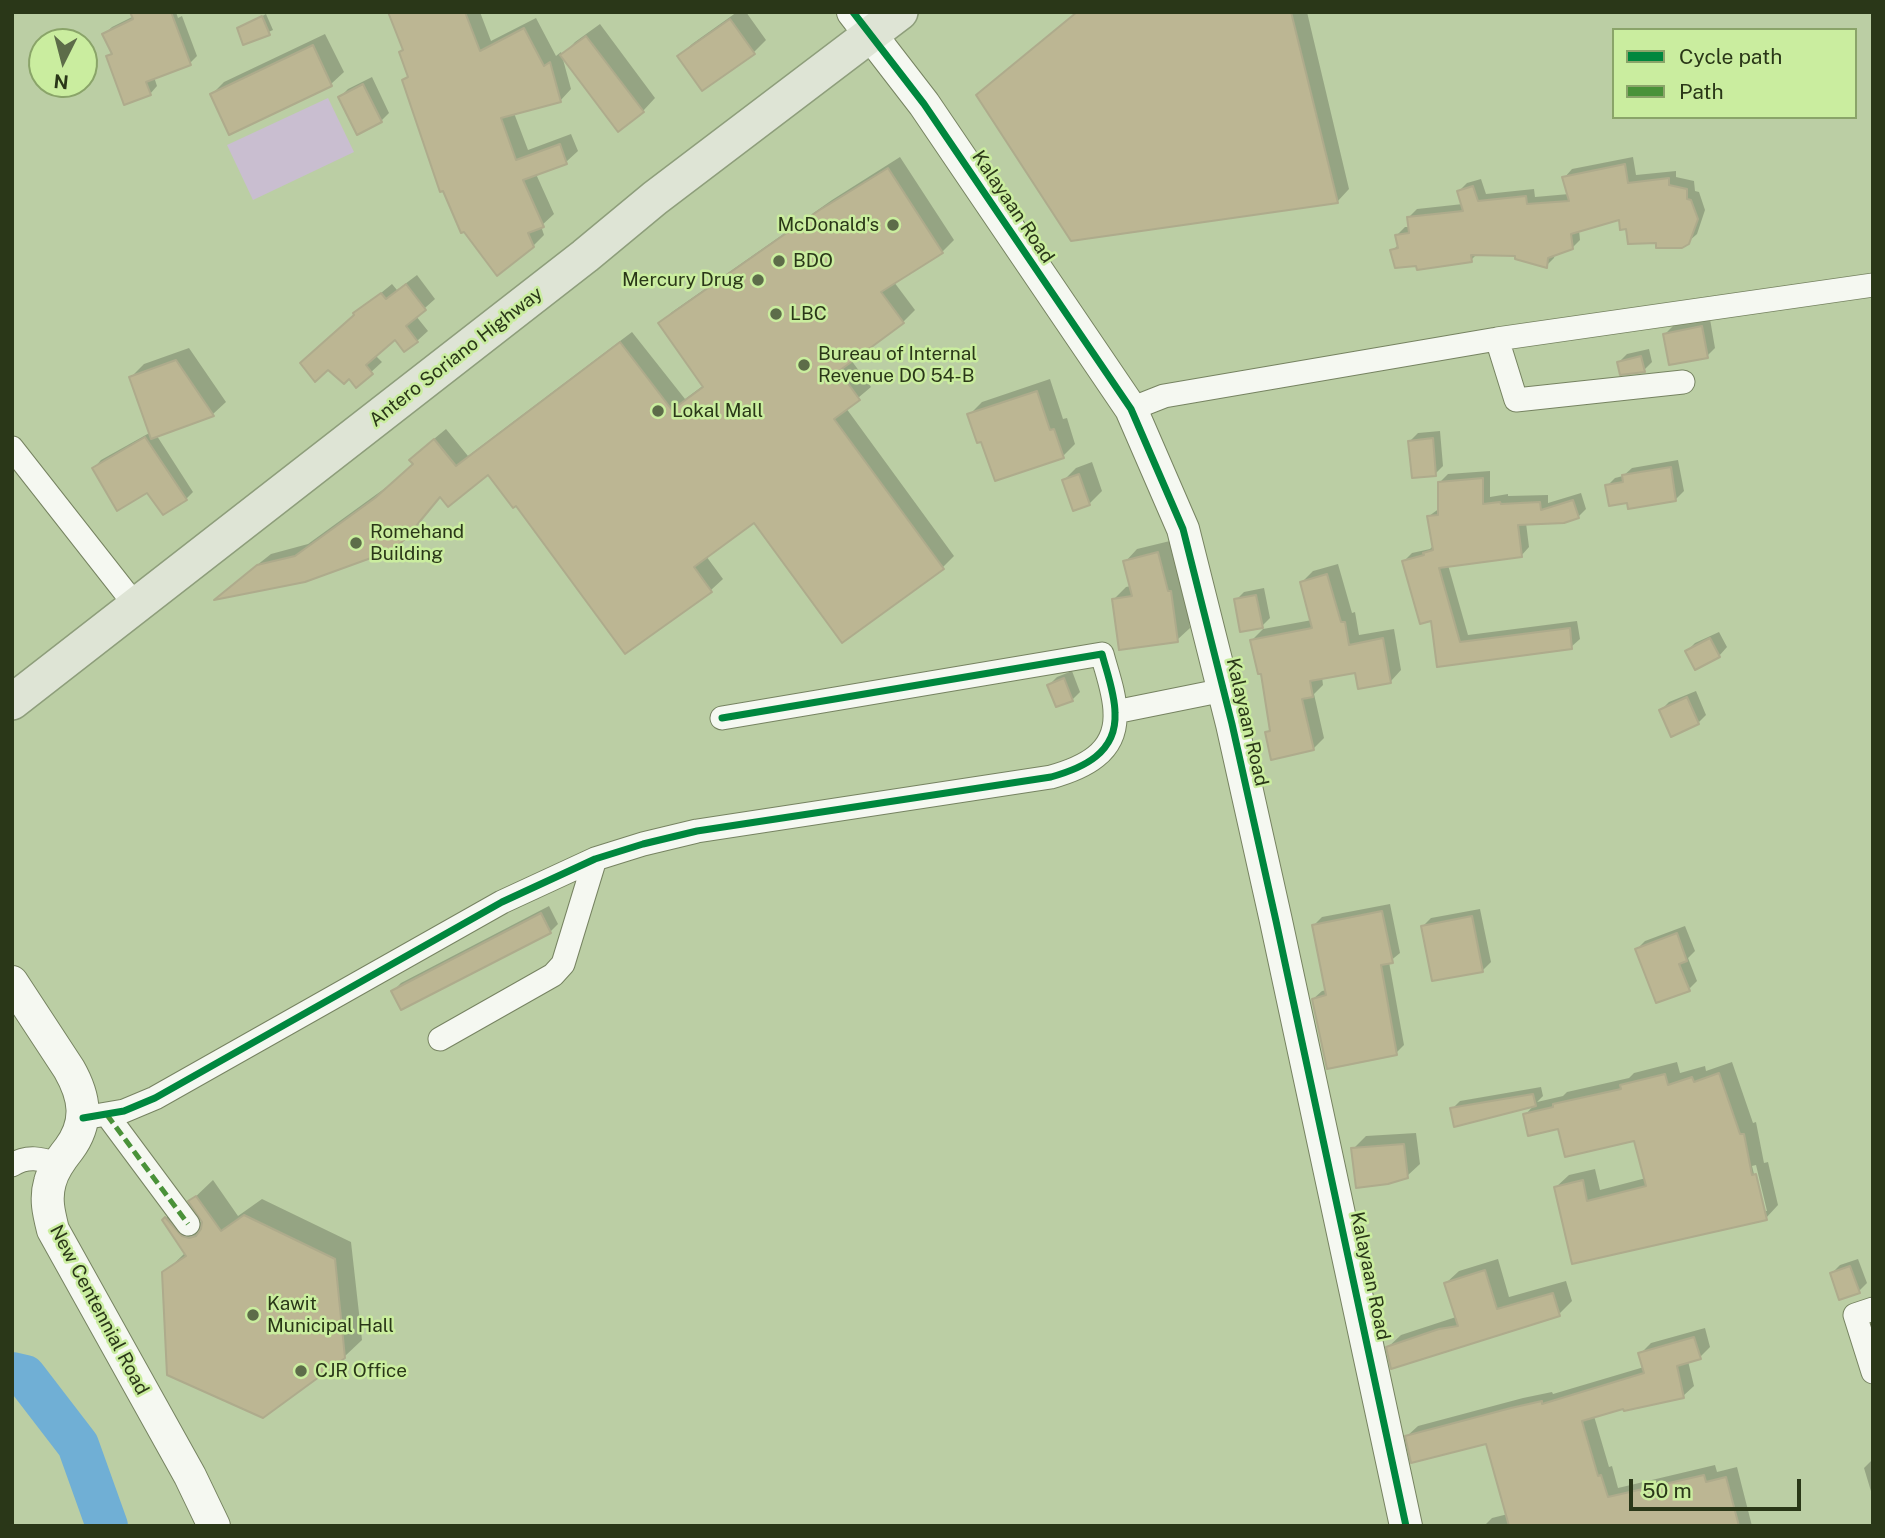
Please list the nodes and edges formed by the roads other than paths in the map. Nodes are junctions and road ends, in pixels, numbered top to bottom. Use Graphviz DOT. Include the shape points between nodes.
graph roads {
  1 [pos="901,12"];
  2 [pos="862,24"];
  3 [pos="1873,285"];
  4 [pos="1497,339"];
  5 [pos="1683,382"];
  6 [pos="1131,409"];
  7 [pos="12,447"];
  8 [pos="136,606"];
  9 [pos="1224,690"];
  10 [pos="12,702"];
  11 [pos="1115,712"];
  12 [pos="722,718"];
  13 [pos="595,859"];
  14 [pos="12,982"];
  15 [pos="440,1039"];
  16 [pos="95,1116"];
  17 [pos="58,1164"];
  18 [pos="12,1165"];
  19 [pos="188,1224"];
  20 [pos="1864,1312"];
  21 [pos="1873,1372"];
  22 [pos="214,1526"];
  23 [pos="1406,1526"];
  1 -- 2 [label="main road, Antero Soriano Highway"];
  2 -- 6 [label="street, Kalayaan Road" via="930,113"];
  2 -- 8 [label="main road, Antero Soriano Highway" via="585,256"];
  3 -- 4 [label="street"];
  4 -- 5 [label="street" via="1516,400"];
  4 -- 6 [label="street" via="1164,396"];
  6 -- 9 [label="street, Kalayaan Road" via="1184,529"];
  7 -- 8 [label="street"];
  8 -- 10 [label="main road, Antero Soriano Highway"];
  9 -- 11 [label="street"];
  9 -- 23 [label="street, Kalayaan Road"];
  11 -- 12 [label="street" via="1102,654"];
  11 -- 13 [label="street" via="1109,739 1100,753 1087,764 1051,777 697,831"];
  13 -- 15 [label="street" via="564,964 553,975"];
  13 -- 16 [label="street" via="502,902 155,1098 124,1111"];
  14 -- 16 [label="street" via="77,1083 83,1105"];
  16 -- 17 [label="street, New Centennial Road"];
  16 -- 19 [label="street"];
  17 -- 18 [label="street" via="32,1158"];
  17 -- 22 [label="street, New Centennial Road" via="47,1195 53,1230"];
  20 -- 21 [label="street"];
}
